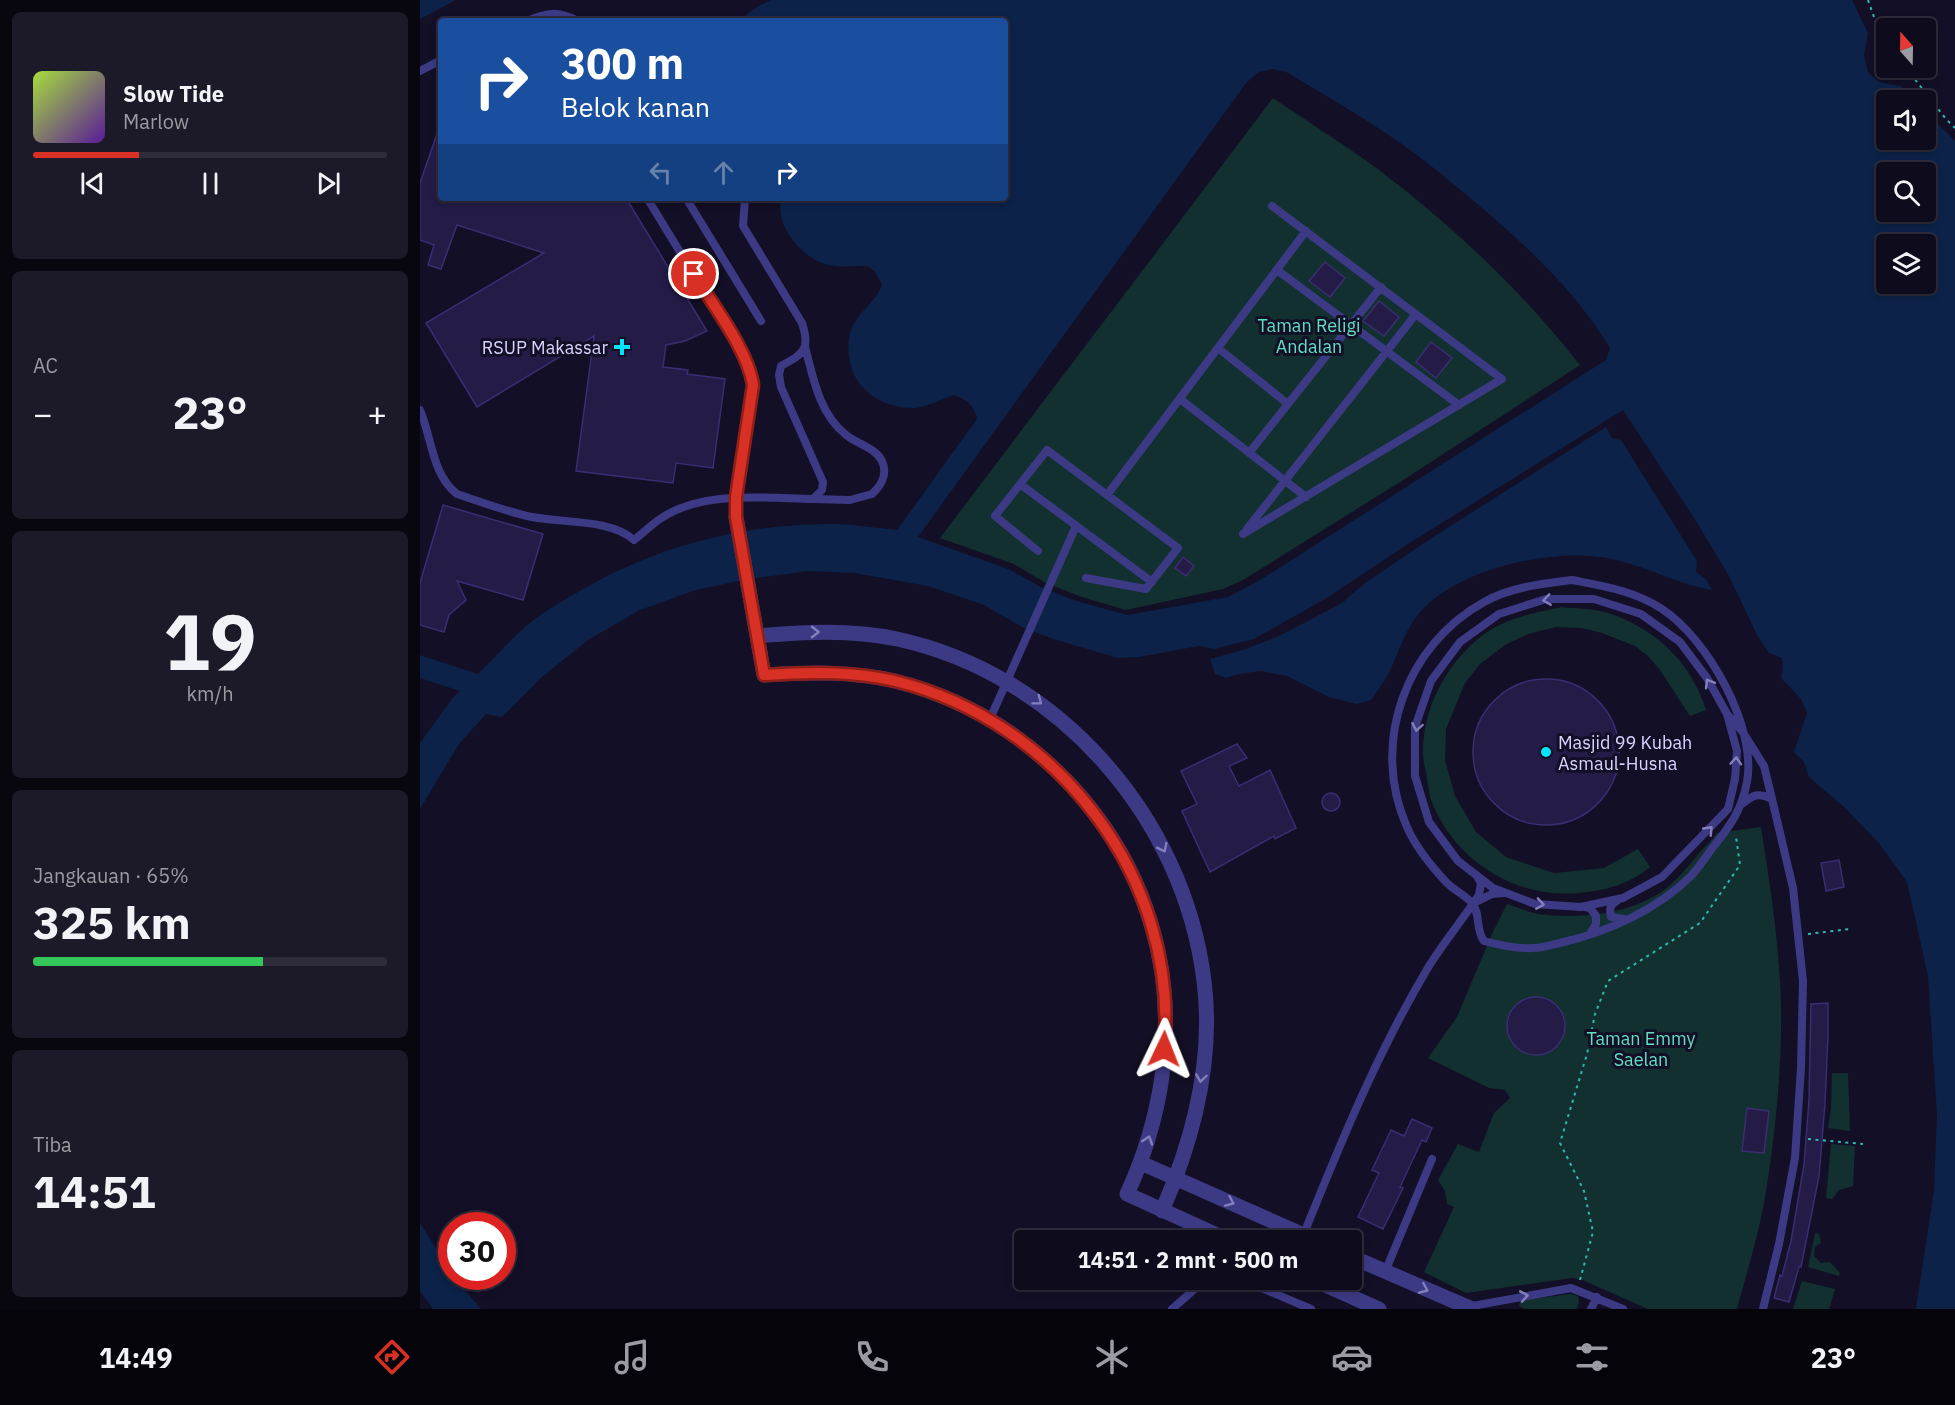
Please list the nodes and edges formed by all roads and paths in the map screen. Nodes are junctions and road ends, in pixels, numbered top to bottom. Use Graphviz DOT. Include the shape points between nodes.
graph roads {
  1 [pos="1868,0"];
  2 [pos="533,18"];
  3 [pos="572,18"];
  4 [pos="1876,23"];
  5 [pos="438,62"];
  6 [pos="420,71"];
  7 [pos="1914,78"];
  8 [pos="1955,128"];
  9 [pos="649,201"];
  10 [pos="688,201"];
  11 [pos="745,201"];
  12 [pos="1272,206"];
  13 [pos="1306,231"];
  14 [pos="1278,270"];
  15 [pos="1381,287"];
  16 [pos="1416,314"];
  17 [pos="761,321"];
  18 [pos="1351,325"];
  19 [pos="805,347"];
  20 [pos="1218,348"];
  21 [pos="1387,351"];
  22 [pos="1180,399"];
  23 [pos="1288,404"];
  24 [pos="1459,405"];
  25 [pos="420,410"];
  26 [pos="1249,453"];
  27 [pos="1285,481"];
  28 [pos="1020,484"];
  29 [pos="1107,495"];
  30 [pos="736,497"];
  31 [pos="1306,497"];
  32 [pos="813,499"];
  33 [pos="736,517"];
  34 [pos="1076,526"];
  35 [pos="1038,551"];
  36 [pos="1086,578"];
  37 [pos="1152,582"];
  38 [pos="757,636"];
  39 [pos="1007,681"];
  40 [pos="1727,714"];
  41 [pos="990,719"];
  42 [pos="1742,730"];
  43 [pos="1772,799"];
  44 [pos="1740,805"];
  45 [pos="1733,822"];
  46 [pos="1477,876"];
  47 [pos="1506,893"];
  48 [pos="1492,894"];
  49 [pos="1462,895"];
  50 [pos="1479,895"];
  51 [pos="1620,899"];
  52 [pos="1473,904"];
  53 [pos="1581,907"];
  54 [pos="1478,917"];
  55 [pos="1628,919"];
  56 [pos="1850,929"];
  57 [pos="1590,934"];
  58 [pos="1799,935"];
  59 [pos="1797,1138"];
  60 [pos="1863,1144"];
  61 [pos="1432,1159"];
  62 [pos="1141,1163"];
  63 [pos="1176,1179"];
  64 [pos="1162,1211"];
  65 [pos="1205,1230"];
  66 [pos="1286,1230"];
  67 [pos="1309,1230"];
  68 [pos="1362,1262"];
  69 [pos="1385,1272"];
  70 [pos="1571,1288"];
  71 [pos="1194,1290"];
  72 [pos="1266,1290"];
  73 [pos="1336,1290"];
  74 [pos="1597,1297"];
  75 [pos="1469,1308"];
  76 [pos="1172,1309"];
  77 [pos="1311,1309"];
  78 [pos="1379,1309"];
  79 [pos="1592,1309"];
  80 [pos="1623,1309"];
  81 [pos="1763,1309"];
  1 -- 4 [label="path"];
  2 -- 3 [label="lane" via="563,14"];
  5 -- 6 [label="lane"];
  7 -- 8 [label="path"];
  9 -- 30 [label="lane" via="750,371 753,385"];
  10 -- 17 [label="lane"];
  11 -- 19 [label="lane" via="743,226 802,323"];
  12 -- 13 [label="lane"];
  13 -- 14 [label="lane"];
  13 -- 15 [label="lane"];
  14 -- 18 [label="lane"];
  14 -- 20 [label="lane"];
  15 -- 16 [label="lane"];
  15 -- 18 [label="lane"];
  16 -- 21 [label="lane"];
  16 -- 24 [label="lane" via="1502,379"];
  18 -- 21 [label="lane"];
  18 -- 23 [label="lane"];
  19 -- 32 [label="lane" via="797,358 781,366 778,375 823,482 822,490"];
  19 -- 32 [label="lane" via="819,396 836,425 877,454 884,471 884,479 872,494 850,500"];
  20 -- 22 [label="lane"];
  20 -- 23 [label="lane"];
  21 -- 24 [label="lane"];
  21 -- 27 [label="lane"];
  22 -- 26 [label="lane"];
  22 -- 29 [label="lane"];
  23 -- 26 [label="lane"];
  24 -- 31 [label="lane"];
  25 -- 30 [label="lane" via="448,487 457,495 532,517 593,525 626,533 634,540 661,518 714,499"];
  26 -- 27 [label="lane"];
  27 -- 31 [label="lane"];
  27 -- 31 [label="lane" via="1244,534"];
  28 -- 29 [label="lane" via="1047,450"];
  28 -- 34 [label="lane"];
  28 -- 35 [label="lane" via="995,516"];
  29 -- 37 [label="lane" via="1178,548"];
  30 -- 32 [label="lane"];
  30 -- 33 [label="lane"];
  33 -- 38 [label="street"];
  34 -- 37 [label="lane"];
  34 -- 39 [label="lane"];
  36 -- 37 [label="lane" via="1146,590"];
  38 -- 39 [label="street, one-way" via="813,631 896,639 927,647"];
  38 -- 41 [label="street" via="764,675 857,674 896,681 942,696"];
  39 -- 41 [label="lane"];
  39 -- 63 [label="street, one-way" via="1067,725 1116,775 1147,818 1185,900 1204,982 1206,1032 1200,1091"];
  40 -- 42 [label="lane"];
  40 -- 46 [label="lane, one-way" via="1680,642 1641,614 1594,599 1546,599 1499,614 1460,642 1448,658 1431,681 1415,727 1415,776 1430,822 1458,861"];
  51 -- 40 [label="lane, one-way" via="1662,877 1728,808 1737,751"];
  62 -- 41 [label="street, one-way" via="1162,1081 1166,1034 1162,972 1151,920 1129,868 1098,817 1068,780"];
  42 -- 43 [label="lane" via="1764,766"];
  42 -- 44 [label="lane" via="1749,767"];
  42 -- 49 [label="lane" via="1730,691 1696,640 1663,609 1622,590 1572,580 1520,586 1484,602 1448,627 1418,664 1398,709 1392,748 1395,789 1407,827 1422,855"];
  43 -- 44 [label="lane" via="1753,795"];
  43 -- 58 [label="lane" via="1793,888"];
  44 -- 45 [label="lane"];
  45 -- 55 [label="lane" via="1693,874 1656,905"];
  45 -- 70 [label="path" via="1740,865 1700,923 1608,981 1595,1014 1560,1143 1584,1191 1593,1232 1580,1279"];
  46 -- 47 [label="lane"];
  46 -- 50 [label="lane" via="1481,883"];
  47 -- 48 [label="lane"];
  47 -- 53 [label="lane, one-way" via="1535,904"];
  48 -- 52 [label="lane"];
  48 -- 54 [label="lane" via="1484,901"];
  49 -- 50 [label="lane"];
  49 -- 52 [label="lane"];
  50 -- 52 [label="lane"];
  51 -- 53 [label="lane"];
  51 -- 55 [label="lane" via="1611,904 1611,917"];
  52 -- 54 [label="lane"];
  52 -- 67 [label="lane" via="1430,966 1377,1063 1337,1151"];
  53 -- 57 [label="lane" via="1590,908 1596,916"];
  54 -- 57 [label="lane" via="1479,934 1484,941 1499,945 1534,948"];
  55 -- 57 [label="lane"];
  56 -- 58 [label="path"];
  58 -- 59 [label="lane" via="1803,1023"];
  59 -- 60 [label="path"];
  59 -- 81 [label="lane" via="1788,1203"];
  61 -- 69 [label="lane"];
  62 -- 63 [label="street"];
  62 -- 64 [label="street" via="1126,1194"];
  63 -- 64 [label="street"];
  63 -- 66 [label="street, one-way"];
  64 -- 65 [label="street"];
  68 -- 69 [label="street"];
  69 -- 75 [label="street, one-way"];
  70 -- 74 [label="lane"];
  75 -- 70 [label="lane, one-way"];
  71 -- 76 [label="lane"];
  72 -- 77 [label="lane"];
  73 -- 78 [label="street"];
  74 -- 79 [label="lane"];
  74 -- 80 [label="lane"];
}
